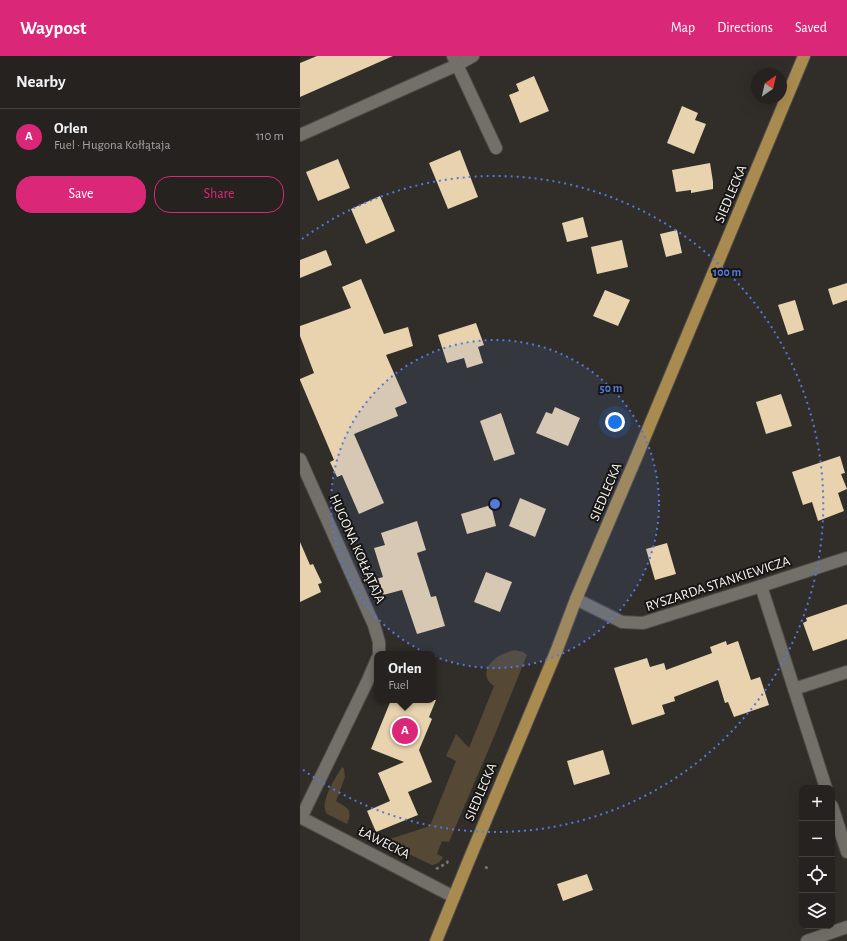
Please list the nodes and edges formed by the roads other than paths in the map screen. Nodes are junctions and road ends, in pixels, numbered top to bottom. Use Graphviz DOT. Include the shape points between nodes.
graph roads {
  1 [pos="473,56"];
  2 [pos="804,56"];
  3 [pos="455,60"];
  4 [pos="300,135"];
  5 [pos="496,148"];
  6 [pos="300,459"];
  7 [pos="847,558"];
  8 [pos="761,586"];
  9 [pos="576,599"];
  10 [pos="379,651"];
  11 [pos="374,666"];
  12 [pos="847,672"];
  13 [pos="794,689"];
  14 [pos="825,785"];
  15 [pos="835,815"];
  16 [pos="300,818"];
  17 [pos="847,852"];
  18 [pos="454,897"];
  19 [pos="847,927"];
  20 [pos="436,941"];
  21 [pos="808,941"];
  1 -- 3 [label="street"];
  2 -- 9 [label="main road, SIEDLECKA"];
  3 -- 4 [label="street"];
  3 -- 5 [label="street"];
  6 -- 10 [label="street, HUGONA KOŁŁĄTAJA" via="374,625"];
  7 -- 8 [label="street, RYSZARDA STANKIEWICZA"];
  8 -- 9 [label="street, RYSZARDA STANKIEWICZA" via="643,623 622,622"];
  8 -- 13 [label="street"];
  9 -- 18 [label="main road, SIEDLECKA"];
  11 -- 16 [label="street"];
  12 -- 13 [label="street"];
  13 -- 14 [label="street"];
  15 -- 17 [label="street"];
  16 -- 18 [label="street, ŁAWECKA"];
  18 -- 20 [label="main road, SIEDLECKA"];
  19 -- 21 [label="street"];
}
